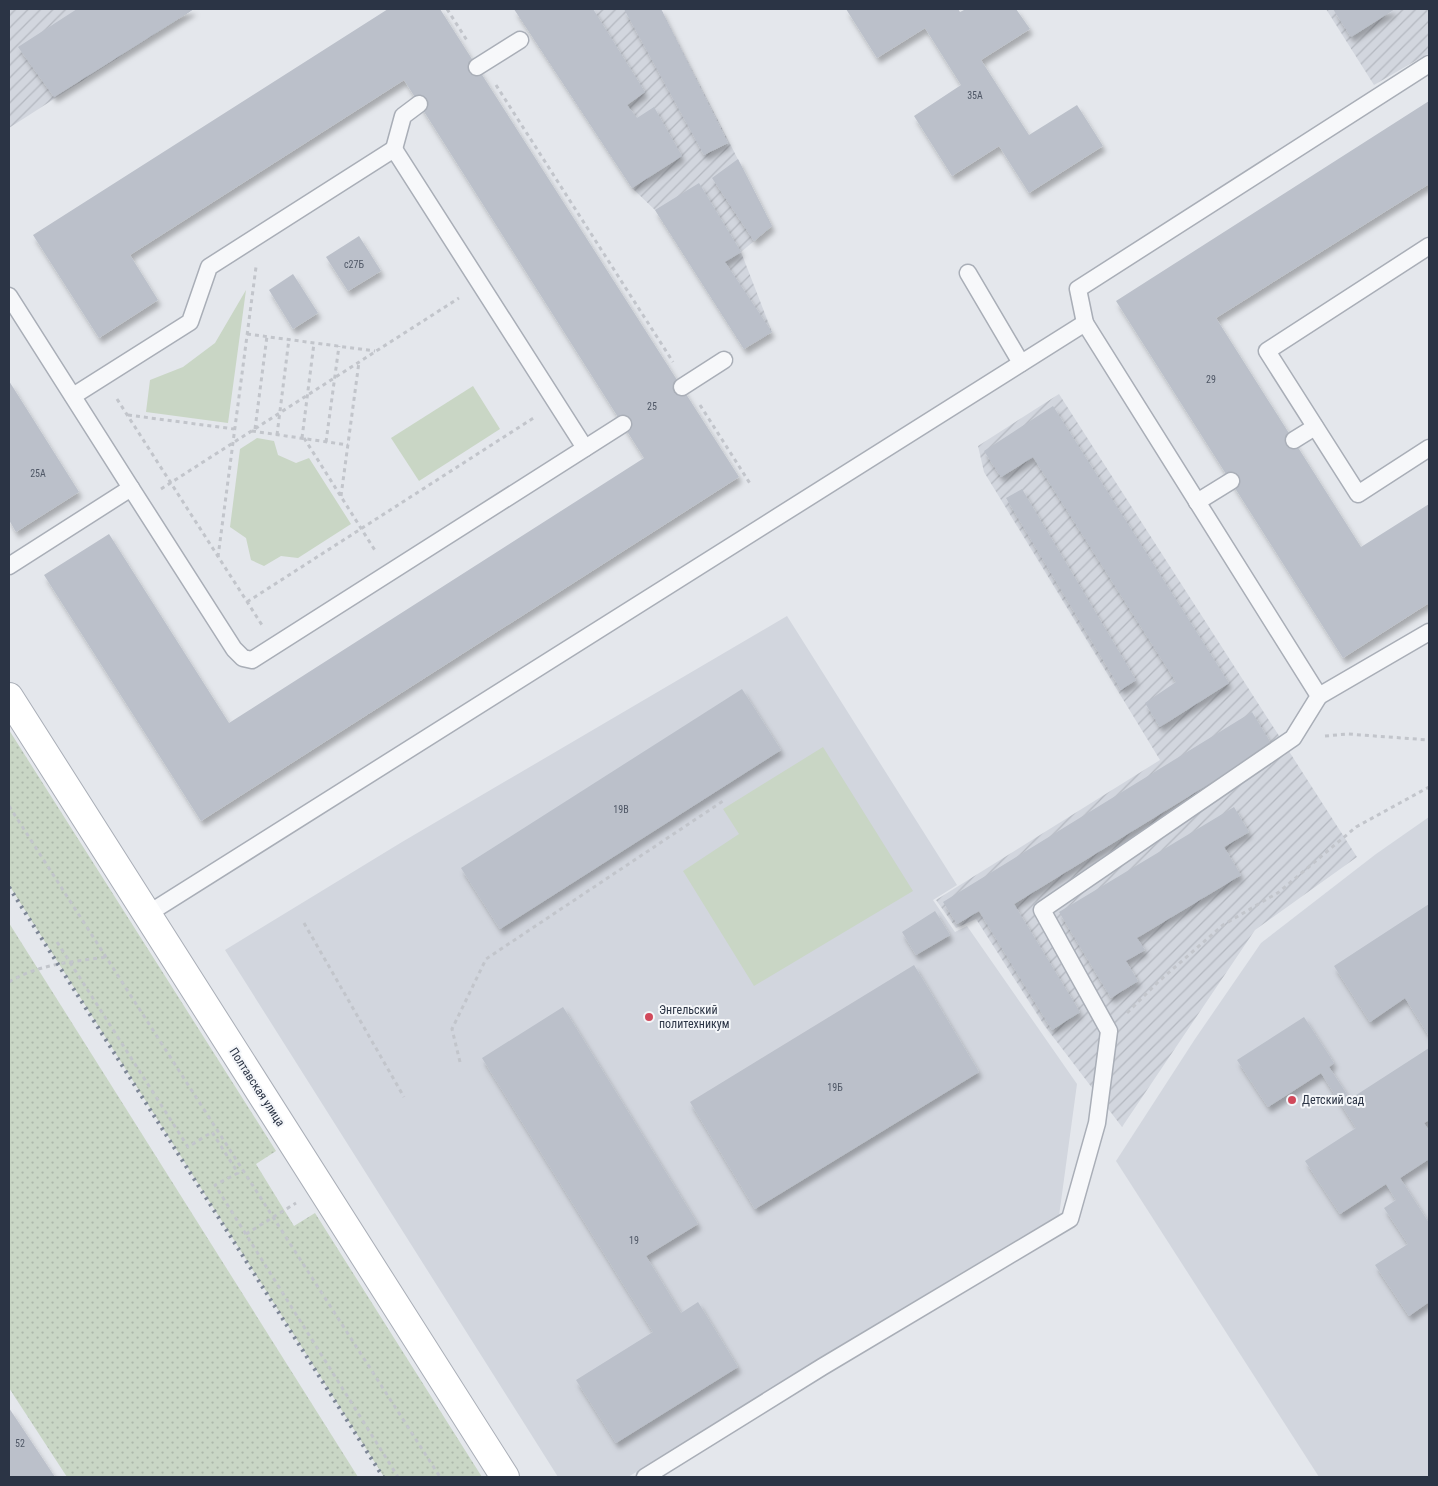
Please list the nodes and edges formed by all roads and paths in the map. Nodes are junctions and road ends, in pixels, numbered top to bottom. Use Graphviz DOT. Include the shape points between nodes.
graph roads {
  1 [pos="447,9"];
  2 [pos="520,40"];
  3 [pos="1429,64"];
  4 [pos="480,65"];
  5 [pos="419,104"];
  6 [pos="394,148"];
  7 [pos="260,234"];
  8 [pos="1429,246"];
  9 [pos="968,273"];
  10 [pos="481,284"];
  11 [pos="9,296"];
  12 [pos="1085,323"];
  13 [pos="247,334"];
  14 [pos="268,336"];
  15 [pos="290,339"];
  16 [pos="314,343"];
  17 [pos="339,346"];
  18 [pos="377,351"];
  19 [pos="724,360"];
  20 [pos="358,362"];
  21 [pos="1021,363"];
  22 [pos="103,377"];
  23 [pos="334,378"];
  24 [pos="684,385"];
  25 [pos="73,396"];
  26 [pos="307,396"];
  27 [pos="557,403"];
  28 [pos="280,413"];
  29 [pos="127,415"];
  30 [pos="623,424"];
  31 [pos="1315,427"];
  32 [pos="234,429"];
  33 [pos="255,429"];
  34 [pos="251,431"];
  35 [pos="277,435"];
  36 [pos="303,438"];
  37 [pos="1294,440"];
  38 [pos="326,442"];
  39 [pos="233,443"];
  40 [pos="348,445"];
  41 [pos="585,448"];
  42 [pos="1429,448"];
  43 [pos="1231,481"];
  44 [pos="171,483"];
  45 [pos="751,485"];
  46 [pos="131,488"];
  47 [pos="341,497"];
  48 [pos="140,502"];
  49 [pos="1198,502"];
  50 [pos="361,529"];
  51 [pos="218,556"];
  52 [pos="9,566"];
  53 [pos="390,574"];
  54 [pos="247,602"];
  55 [pos="1429,632"];
  56 [pos="276,647"];
  57 [pos="1319,696"];
  58 [pos="9,697"];
  59 [pos="1293,738"];
  60 [pos="1429,740"];
  61 [pos="1429,787"];
  62 [pos="723,801"];
  63 [pos="9,806"];
  64 [pos="146,915"];
  65 [pos="304,924"];
  66 [pos="56,942"];
  67 [pos="106,957"];
  68 [pos="69,962"];
  69 [pos="9,982"];
  70 [pos="1109,1031"];
  71 [pos="460,1062"];
  72 [pos="404,1098"];
  73 [pos="273,1217"];
  74 [pos="246,1234"];
  75 [pos="398,1477"];
  76 [pos="440,1477"];
  77 [pos="506,1477"];
  78 [pos="645,1477"];
  1 -- 4 [label="path"];
  2 -- 4 [label="lane"];
  3 -- 12 [label="lane" via="1078,289"];
  4 -- 24 [label="path"];
  5 -- 6 [label="lane" via="403,116"];
  6 -- 7 [label="lane"];
  6 -- 10 [label="lane"];
  7 -- 13 [label="path"];
  7 -- 22 [label="lane" via="209,267 190,322"];
  8 -- 31 [label="lane" via="1267,351"];
  9 -- 21 [label="lane"];
  10 -- 18 [label="path"];
  10 -- 27 [label="lane"];
  11 -- 25 [label="lane"];
  12 -- 21 [label="lane"];
  12 -- 49 [label="lane"];
  13 -- 14 [label="path"];
  13 -- 32 [label="path"];
  14 -- 15 [label="path"];
  14 -- 33 [label="path"];
  15 -- 16 [label="path"];
  15 -- 28 [label="path"];
  16 -- 17 [label="path"];
  16 -- 26 [label="path"];
  17 -- 18 [label="path"];
  17 -- 23 [label="path"];
  18 -- 20 [label="path"];
  19 -- 24 [label="lane"];
  20 -- 23 [label="path"];
  20 -- 40 [label="path"];
  21 -- 64 [label="lane"];
  22 -- 25 [label="lane"];
  22 -- 29 [label="path"];
  23 -- 26 [label="path"];
  23 -- 38 [label="path"];
  24 -- 45 [label="path"];
  25 -- 46 [label="lane"];
  26 -- 28 [label="path"];
  26 -- 36 [label="path"];
  27 -- 41 [label="lane"];
  27 -- 50 [label="path"];
  28 -- 33 [label="path"];
  28 -- 35 [label="path"];
  29 -- 32 [label="path"];
  29 -- 44 [label="path"];
  30 -- 41 [label="lane"];
  31 -- 37 [label="lane"];
  31 -- 42 [label="lane" via="1358,494"];
  32 -- 39 [label="path"];
  33 -- 34 [label="path"];
  34 -- 35 [label="path"];
  34 -- 39 [label="path"];
  35 -- 36 [label="path"];
  36 -- 38 [label="path"];
  36 -- 47 [label="path"];
  38 -- 40 [label="path"];
  39 -- 44 [label="path"];
  39 -- 51 [label="path"];
  40 -- 47 [label="path"];
  41 -- 53 [label="lane"];
  43 -- 49 [label="lane"];
  44 -- 48 [label="path"];
  44 -- 51 [label="path"];
  46 -- 48 [label="lane"];
  46 -- 52 [label="lane"];
  47 -- 50 [label="path"];
  48 -- 56 [label="lane" via="234,649 243,658 252,660"];
  49 -- 57 [label="lane"];
  50 -- 53 [label="path"];
  50 -- 54 [label="path"];
  51 -- 54 [label="path"];
  53 -- 56 [label="lane"];
  54 -- 56 [label="path"];
  55 -- 57 [label="lane"];
  57 -- 59 [label="lane"];
  58 -- 64 [label="street, Полтавская улица"];
  59 -- 60 [label="path" via="1348,734"];
  59 -- 70 [label="lane" via="1042,910"];
  61 -- 70 [label="path" via="1356,826 1279,892 1223,925 1158,982"];
  62 -- 71 [label="path" via="486,959 452,1029"];
  63 -- 67 [label="path"];
  64 -- 77 [label="street, Полтавская улица"];
  65 -- 72 [label="path"];
  66 -- 68 [label="path"];
  67 -- 68 [label="path"];
  67 -- 73 [label="path"];
  68 -- 69 [label="path" via="26,972"];
  68 -- 74 [label="path" via="188,1146 212,1132 238,1173 215,1185"];
  70 -- 78 [label="lane" via="1097,1123 1070,1219"];
  73 -- 74 [label="path"];
  73 -- 76 [label="path"];
  74 -- 75 [label="path"];
}
